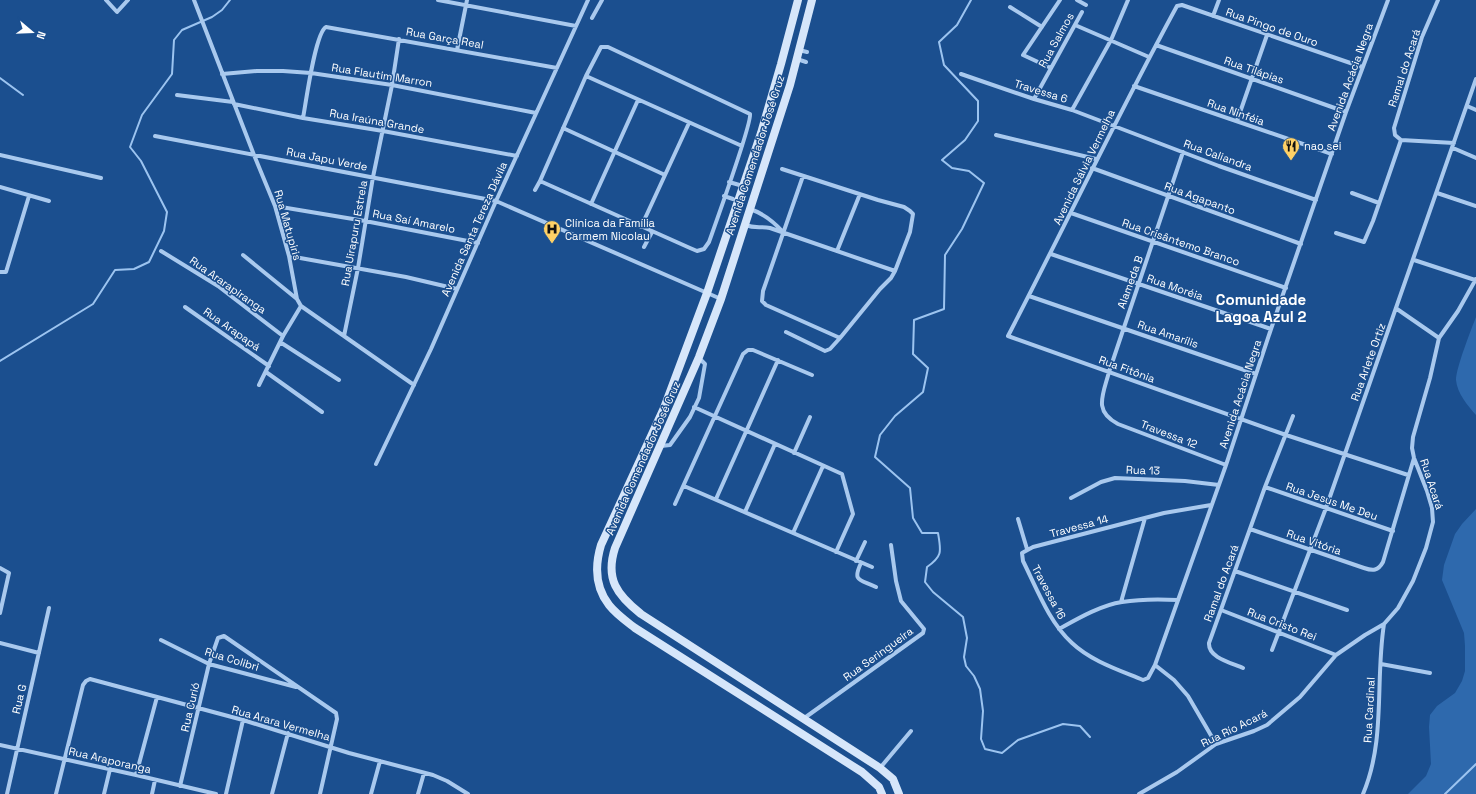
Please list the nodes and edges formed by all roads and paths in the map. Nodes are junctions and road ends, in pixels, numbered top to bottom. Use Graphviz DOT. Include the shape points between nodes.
graph roads {
  1 [pos="106,0"];
  2 [pos="128,0"];
  3 [pos="194,0"];
  4 [pos="438,0"];
  5 [pos="467,0"];
  6 [pos="588,0"];
  7 [pos="602,0"];
  8 [pos="798,0"];
  9 [pos="812,0"];
  10 [pos="1060,0"];
  11 [pos="1078,0"];
  12 [pos="1128,0"];
  13 [pos="1219,0"];
  14 [pos="1388,0"];
  15 [pos="1438,0"];
  16 [pos="1086,5"];
  17 [pos="466,6"];
  18 [pos="1177,6"];
  19 [pos="1010,7"];
  20 [pos="1082,12"];
  21 [pos="1213,16"];
  22 [pos="592,18"];
  23 [pos="1075,25"];
  24 [pos="576,26"];
  25 [pos="1042,27"];
  26 [pos="1267,35"];
  27 [pos="399,39"];
  28 [pos="1111,40"];
  29 [pos="1156,45"];
  30 [pos="457,50"];
  31 [pos="1149,57"];
  32 [pos="796,59"];
  33 [pos="806,62"];
  34 [pos="1362,67"];
  35 [pos="557,68"];
  36 [pos="1051,68"];
  37 [pos="311,73"];
  38 [pos="222,74"];
  39 [pos="961,74"];
  40 [pos="586,76"];
  41 [pos="1252,78"];
  42 [pos="1476,79"];
  43 [pos="392,85"];
  44 [pos="1134,86"];
  45 [pos="177,95"];
  46 [pos="1034,99"];
  47 [pos="638,100"];
  48 [pos="234,103"];
  49 [pos="1467,106"];
  50 [pos="1072,110"];
  51 [pos="1476,110"];
  52 [pos="1346,112"];
  53 [pos="536,113"];
  54 [pos="303,118"];
  55 [pos="1237,121"];
  56 [pos="689,123"];
  57 [pos="1114,126"];
  58 [pos="563,128"];
  59 [pos="383,131"];
  60 [pos="996,135"];
  61 [pos="155,136"];
  62 [pos="1401,140"];
  63 [pos="1453,145"];
  64 [pos="742,146"];
  65 [pos="615,152"];
  66 [pos="1183,152"];
  67 [pos="1332,154"];
  68 [pos="0,155"];
  69 [pos="254,155"];
  70 [pos="517,156"];
  71 [pos="1476,158"];
  72 [pos="1096,159"];
  73 [pos="1092,168"];
  74 [pos="782,169"];
  75 [pos="665,175"];
  76 [pos="803,176"];
  77 [pos="373,177"];
  78 [pos="101,178"];
  79 [pos="540,181"];
  80 [pos="729,182"];
  81 [pos="744,186"];
  82 [pos="0,187"];
  83 [pos="535,190"];
  84 [pos="1352,193"];
  85 [pos="1437,193"];
  86 [pos="860,194"];
  87 [pos="29,196"];
  88 [pos="724,196"];
  89 [pos="1168,196"];
  90 [pos="733,199"];
  91 [pos="1316,200"];
  92 [pos="49,201"];
  93 [pos="496,201"];
  94 [pos="1379,203"];
  95 [pos="591,204"];
  96 [pos="276,206"];
  97 [pos="1476,206"];
  98 [pos="750,209"];
  99 [pos="1071,212"];
  100 [pos="365,221"];
  101 [pos="745,225"];
  102 [pos="641,227"];
  103 [pos="652,232"];
  104 [pos="783,232"];
  105 [pos="1336,233"];
  106 [pos="1154,242"];
  107 [pos="478,243"];
  108 [pos="1301,244"];
  109 [pos="644,247"];
  110 [pos="161,251"];
  111 [pos="837,251"];
  112 [pos="1051,254"];
  113 [pos="243,256"];
  114 [pos="289,256"];
  115 [pos="1414,260"];
  116 [pos="358,268"];
  117 [pos="895,271"];
  118 [pos="0,272"];
  119 [pos="1476,279"];
  120 [pos="1138,285"];
  121 [pos="1286,288"];
  122 [pos="457,289"];
  123 [pos="707,293"];
  124 [pos="1029,296"];
  125 [pos="297,299"];
  126 [pos="721,299"];
  127 [pos="301,306"];
  128 [pos="185,307"];
  129 [pos="1397,309"];
  130 [pos="1124,328"];
  131 [pos="1271,329"];
  132 [pos="786,332"];
  133 [pos="283,336"];
  134 [pos="344,336"];
  135 [pos="1008,336"];
  136 [pos="840,338"];
  137 [pos="1439,338"];
  138 [pos="280,342"];
  139 [pos="699,357"];
  140 [pos="778,360"];
  141 [pos="269,366"];
  142 [pos="266,372"];
  143 [pos="1109,372"];
  144 [pos="812,374"];
  145 [pos="1256,374"];
  146 [pos="339,380"];
  147 [pos="259,385"];
  148 [pos="414,385"];
  149 [pos="694,407"];
  150 [pos="322,412"];
  151 [pos="1293,416"];
  152 [pos="715,417"];
  153 [pos="810,417"];
  154 [pos="1107,417"];
  155 [pos="1241,419"];
  156 [pos="746,431"];
  157 [pos="1286,435"];
  158 [pos="775,444"];
  159 [pos="661,446"];
  160 [pos="794,453"];
  161 [pos="1344,454"];
  162 [pos="1414,458"];
  163 [pos="376,464"];
  164 [pos="823,466"];
  165 [pos="1226,466"];
  166 [pos="1408,475"];
  167 [pos="1219,485"];
  168 [pos="684,486"];
  169 [pos="1265,487"];
  170 [pos="1071,498"];
  171 [pos="716,499"];
  172 [pos="675,504"];
  173 [pos="1211,505"];
  174 [pos="1326,508"];
  175 [pos="745,512"];
  176 [pos="1145,518"];
  177 [pos="1018,519"];
  178 [pos="1250,529"];
  179 [pos="1393,531"];
  180 [pos="793,533"];
  181 [pos="865,542"];
  182 [pos="891,545"];
  183 [pos="1027,549"];
  184 [pos="1310,550"];
  185 [pos="836,552"];
  186 [pos="859,562"];
  187 [pos="872,567"];
  188 [pos="0,568"];
  189 [pos="1235,571"];
  190 [pos="876,587"];
  191 [pos="1295,591"];
  192 [pos="1178,600"];
  193 [pos="1120,602"];
  194 [pos="49,608"];
  195 [pos="1221,610"];
  196 [pos="1347,610"];
  197 [pos="0,613"];
  198 [pos="1384,624"];
  199 [pos="1060,630"];
  200 [pos="1280,632"];
  201 [pos="224,636"];
  202 [pos="161,640"];
  203 [pos="0,643"];
  204 [pos="1272,650"];
  205 [pos="39,653"];
  206 [pos="1336,655"];
  207 [pos="209,664"];
  208 [pos="1381,664"];
  209 [pos="1155,666"];
  210 [pos="1243,668"];
  211 [pos="1430,673"];
  212 [pos="1147,680"];
  213 [pos="300,689"];
  214 [pos="157,697"];
  215 [pos="199,709"];
  216 [pos="803,719"];
  217 [pos="243,720"];
  218 [pos="911,730"];
  219 [pos="288,733"];
  220 [pos="0,744"];
  221 [pos="1216,744"];
  222 [pos="331,747"];
  223 [pos="17,748"];
  224 [pos="64,759"];
  225 [pos="380,761"];
  226 [pos="880,768"];
  227 [pos="110,769"];
  228 [pos="424,773"];
  229 [pos="136,774"];
  230 [pos="156,780"];
  231 [pos="180,786"];
  232 [pos="198,792"];
  233 [pos="7,794"];
  234 [pos="56,794"];
  235 [pos="104,794"];
  236 [pos="152,794"];
  237 [pos="216,794"];
  238 [pos="226,794"];
  239 [pos="272,794"];
  240 [pos="320,794"];
  241 [pos="371,794"];
  242 [pos="418,794"];
  243 [pos="468,794"];
  244 [pos="882,794"];
  245 [pos="899,794"];
  246 [pos="1139,794"];
  247 [pos="1363,794"];
  1 -- 2 [label="street" via="117,12"];
  3 -- 38 [label="street, Rua Matupiris"];
  4 -- 17 [label="street"];
  5 -- 17 [label="street"];
  6 -- 24 [label="street, Avenida Santa Tereza Dávila"];
  7 -- 22 [label="street"];
  8 -- 81 [label="street, Avenida Comendador José Cruz" via="780,53"];
  9 -- 32 [label="street, Avenida Comendador José Cruz" via="803,51"];
  10 -- 25 [label="street"];
  11 -- 16 [label="street"];
  12 -- 28 [label="street"];
  13 -- 21 [label="street"];
  14 -- 34 [label="street, Avenida Acácia Negra"];
  15 -- 62 [label="street, Ramal do Acará" via="1422,37 1394,128 1395,135"];
  17 -- 24 [label="street"];
  17 -- 30 [label="street"];
  18 -- 21 [label="street, Rua Pingo de Ouro" via="1182,5"];
  18 -- 29 [label="street, Avenida Sálvia Vermelha"];
  19 -- 25 [label="street"];
  20 -- 23 [label="street, Rua Salmos"];
  21 -- 26 [label="street, Rua Pingo de Ouro"];
  23 -- 28 [label="street"];
  23 -- 36 [label="street, Rua Salmos"];
  24 -- 35 [label="street, Avenida Santa Tereza Dávila"];
  25 -- 36 [label="street" via="1023,55"];
  26 -- 34 [label="street, Rua Pingo de Ouro"];
  26 -- 41 [label="street"];
  27 -- 30 [label="street, Rua Garça Real"];
  27 -- 37 [label="street, Rua Garça Real" via="324,28 316,47"];
  27 -- 43 [label="street, Rua Uirapuru Estrela"];
  28 -- 31 [label="street"];
  28 -- 50 [label="street"];
  29 -- 31 [label="street, Avenida Sálvia Vermelha"];
  29 -- 41 [label="street, Rua Tilápias"];
  30 -- 35 [label="street, Rua Garça Real"];
  31 -- 44 [label="street, Avenida Sálvia Vermelha"];
  32 -- 33 [label="street"];
  32 -- 98 [label="street, Avenida Comendador José Cruz" via="790,86"];
  34 -- 52 [label="street, Avenida Acácia Negra"];
  35 -- 53 [label="street, Avenida Santa Tereza Dávila"];
  36 -- 46 [label="street, Rua Salmos"];
  37 -- 38 [label="street, Rua Flautim Marron" via="264,71"];
  37 -- 43 [label="street, Rua Flautim Marron"];
  37 -- 54 [label="street"];
  38 -- 48 [label="street, Rua Matupiris"];
  39 -- 46 [label="street, Travessa 6"];
  40 -- 47 [label="street"];
  40 -- 58 [label="street"];
  40 -- 64 [label="street" via="599,49 608,47 748,112 751,116"];
  41 -- 52 [label="street, Rua Tilápias"];
  41 -- 55 [label="street"];
  42 -- 49 [label="street, Rua Arlete Ortiz"];
  43 -- 53 [label="street, Rua Flautim Marron"];
  43 -- 59 [label="street, Rua Uirapuru Estrela"];
  44 -- 55 [label="street, Rua Ninféia"];
  44 -- 57 [label="street, Avenida Sálvia Vermelha"];
  45 -- 48 [label="street, Rua Iraúna Grande"];
  46 -- 50 [label="street, Travessa 6"];
  47 -- 56 [label="street"];
  47 -- 65 [label="street"];
  48 -- 54 [label="street, Rua Iraúna Grande"];
  48 -- 69 [label="street, Rua Matupiris"];
  49 -- 51 [label="street"];
  49 -- 63 [label="street, Rua Arlete Ortiz"];
  50 -- 57 [label="street, Travessa 6"];
  52 -- 67 [label="street, Avenida Acácia Negra"];
  53 -- 70 [label="street, Avenida Santa Tereza Dávila"];
  54 -- 59 [label="street, Rua Iraúna Grande"];
  55 -- 67 [label="street, Rua Ninféia"];
  56 -- 64 [label="street"];
  56 -- 75 [label="street"];
  57 -- 66 [label="street, Rua Caliandra"];
  57 -- 72 [label="street, Avenida Sálvia Vermelha"];
  58 -- 65 [label="street"];
  58 -- 79 [label="street"];
  59 -- 70 [label="street, Rua Iraúna Grande"];
  59 -- 77 [label="street, Rua Uirapuru Estrela"];
  60 -- 72 [label="street"];
  61 -- 69 [label="street, Rua Japu Verde"];
  62 -- 63 [label="street"];
  62 -- 94 [label="street"];
  63 -- 71 [label="street"];
  63 -- 85 [label="street, Rua Arlete Ortiz"];
  64 -- 80 [label="street"];
  65 -- 75 [label="street"];
  65 -- 95 [label="street"];
  66 -- 89 [label="street, Alameda B"];
  66 -- 91 [label="street, Rua Caliandra"];
  67 -- 91 [label="street, Avenida Acácia Negra"];
  68 -- 78 [label="street"];
  69 -- 77 [label="street, Rua Japu Verde"];
  69 -- 96 [label="street, Rua Matupiris"];
  70 -- 93 [label="street, Avenida Santa Tereza Dávila"];
  72 -- 73 [label="street, Avenida Sálvia Vermelha"];
  73 -- 89 [label="street, Rua Agapanto"];
  73 -- 99 [label="street, Avenida Sálvia Vermelha"];
  74 -- 76 [label="street"];
  75 -- 102 [label="street"];
  76 -- 86 [label="street"];
  76 -- 104 [label="street"];
  77 -- 93 [label="street, Rua Japu Verde"];
  77 -- 100 [label="street, Rua Uirapuru Estrela"];
  79 -- 83 [label="street"];
  79 -- 95 [label="street"];
  80 -- 81 [label="street"];
  80 -- 88 [label="street"];
  81 -- 123 [label="street, Avenida Comendador José Cruz"];
  82 -- 87 [label="street"];
  84 -- 94 [label="street"];
  85 -- 97 [label="street"];
  85 -- 115 [label="street, Rua Arlete Ortiz"];
  86 -- 111 [label="street"];
  86 -- 117 [label="street" via="910,211 913,219 910,232"];
  87 -- 92 [label="street"];
  87 -- 118 [label="street" via="6,272"];
  88 -- 90 [label="street"];
  88 -- 103 [label="street" via="709,242 704,249 695,250"];
  89 -- 106 [label="street, Alameda B"];
  89 -- 108 [label="street, Rua Agapanto"];
  91 -- 108 [label="street, Avenida Acácia Negra"];
  93 -- 107 [label="street, Avenida Santa Tereza Dávila"];
  93 -- 123 [label="street, Rua Japu Verde"];
  94 -- 105 [label="street" via="1364,242"];
  95 -- 102 [label="street"];
  96 -- 100 [label="street, Rua Saí Amarelo"];
  96 -- 114 [label="street, Rua Matupiris"];
  98 -- 101 [label="street, Avenida Comendador José Cruz"];
  98 -- 104 [label="street" via="775,222"];
  99 -- 106 [label="street, Rua Crisântemo Branco"];
  99 -- 112 [label="street, Avenida Sálvia Vermelha"];
  100 -- 107 [label="street, Rua Saí Amarelo"];
  100 -- 116 [label="street, Rua Uirapuru Estrela"];
  101 -- 104 [label="street"];
  101 -- 126 [label="street, Avenida Comendador José Cruz"];
  102 -- 103 [label="street"];
  103 -- 109 [label="street"];
  104 -- 111 [label="street"];
  104 -- 136 [label="street" via="762,301"];
  106 -- 120 [label="street, Alameda B"];
  106 -- 121 [label="street, Rua Crisântemo Branco"];
  107 -- 122 [label="street, Avenida Santa Tereza Dávila"];
  108 -- 121 [label="street, Avenida Acácia Negra"];
  110 -- 133 [label="street, Rua Ararapiranga" via="218,286"];
  111 -- 117 [label="street"];
  112 -- 120 [label="street, Rua Moréia"];
  112 -- 124 [label="street, Avenida Sálvia Vermelha"];
  113 -- 125 [label="street"];
  114 -- 116 [label="street"];
  114 -- 125 [label="street, Rua Matupiris"];
  115 -- 119 [label="street"];
  115 -- 129 [label="street, Rua Arlete Ortiz"];
  116 -- 122 [label="street"];
  116 -- 134 [label="street, Rua Uirapuru Estrela"];
  117 -- 136 [label="street"];
  119 -- 137 [label="street, Rua Acará"];
  120 -- 130 [label="street, Alameda B"];
  120 -- 131 [label="street, Rua Moréia"];
  121 -- 131 [label="street, Avenida Acácia Negra"];
  122 -- 148 [label="street, Avenida Santa Tereza Dávila"];
  123 -- 126 [label="street, Rua Japu Verde"];
  123 -- 244 [label="street, Avenida Comendador José Cruz" via="664,408 601,545 597,569 601,590 609,604 635,628 862,772 879,787"];
  124 -- 130 [label="street, Rua Amarílis"];
  124 -- 135 [label="street, Avenida Sálvia Vermelha"];
  125 -- 127 [label="street, Rua Matupiris"];
  126 -- 139 [label="street, Avenida Comendador José Cruz"];
  127 -- 133 [label="street"];
  127 -- 134 [label="street, Rua Matupiris"];
  128 -- 141 [label="street, Rua Arapapá"];
  129 -- 137 [label="street"];
  129 -- 161 [label="street, Rua Arlete Ortiz"];
  130 -- 143 [label="street, Alameda B"];
  130 -- 145 [label="street, Rua Amarílis"];
  131 -- 145 [label="street, Avenida Acácia Negra"];
  132 -- 136 [label="street" via="825,351 830,350"];
  133 -- 138 [label="street"];
  134 -- 148 [label="street, Rua Matupiris"];
  135 -- 143 [label="street, Rua Fitônia"];
  137 -- 162 [label="street, Rua Acará" via="1413,437"];
  138 -- 141 [label="street"];
  138 -- 146 [label="street"];
  139 -- 149 [label="street" via="705,364 699,398"];
  139 -- 159 [label="street, Avenida Comendador José Cruz"];
  140 -- 144 [label="street"];
  140 -- 152 [label="street" via="753,350 743,354"];
  140 -- 156 [label="street"];
  141 -- 142 [label="street"];
  142 -- 147 [label="street"];
  142 -- 150 [label="street"];
  143 -- 154 [label="street, Alameda B" via="1101,402 1102,410"];
  143 -- 155 [label="street, Rua Fitônia"];
  145 -- 155 [label="street, Avenida Acácia Negra"];
  148 -- 163 [label="street, Avenida Santa Tereza Dávila"];
  149 -- 152 [label="street"];
  149 -- 159 [label="street" via="670,445"];
  151 -- 157 [label="street"];
  152 -- 156 [label="street"];
  152 -- 168 [label="street"];
  153 -- 160 [label="street"];
  154 -- 165 [label="street, Travessa 12" via="1118,424"];
  155 -- 157 [label="street, Rua Fitônia"];
  155 -- 165 [label="street, Avenida Acácia Negra"];
  156 -- 158 [label="street"];
  156 -- 171 [label="street"];
  157 -- 161 [label="street, Rua Fitônia"];
  157 -- 169 [label="street, Ramal do Acará"];
  158 -- 160 [label="street"];
  158 -- 175 [label="street"];
  159 -- 216 [label="street, Avenida Comendador José Cruz" via="615,548 611,564 614,582 620,595 641,614"];
  160 -- 164 [label="street"];
  161 -- 166 [label="street"];
  161 -- 174 [label="street, Rua Arlete Ortiz"];
  162 -- 166 [label="street"];
  162 -- 198 [label="street, Rua Acará" via="1432,508 1432,530 1424,555 1404,598"];
  164 -- 180 [label="street"];
  164 -- 185 [label="street" via="842,474 853,514"];
  165 -- 167 [label="street, Avenida Acácia Negra"];
  166 -- 179 [label="street"];
  167 -- 170 [label="street, Rua 13" via="1185,480 1116,478 1101,482"];
  167 -- 173 [label="street, Avenida Acácia Negra"];
  168 -- 171 [label="street"];
  168 -- 172 [label="street"];
  169 -- 174 [label="street, Rua Jesus Me Deu"];
  169 -- 178 [label="street, Ramal do Acará"];
  171 -- 175 [label="street"];
  173 -- 176 [label="street, Travessa 14"];
  173 -- 192 [label="street, Avenida Acácia Negra"];
  174 -- 179 [label="street, Rua Jesus Me Deu"];
  174 -- 184 [label="street, Rua Arlete Ortiz"];
  175 -- 180 [label="street"];
  176 -- 183 [label="street, Travessa 14"];
  176 -- 193 [label="street"];
  177 -- 183 [label="street"];
  178 -- 184 [label="street, Rua Vitória"];
  178 -- 189 [label="street, Ramal do Acará"];
  179 -- 184 [label="street, Rua Vitória" via="1383,562 1378,569 1372,571"];
  180 -- 185 [label="street"];
  181 -- 186 [label="street"];
  182 -- 216 [label="street, Rua Seringueira" via="901,601 924,629 923,633"];
  183 -- 199 [label="street, Travessa 16" via="1022,553 1023,561"];
  184 -- 191 [label="street, Rua Arlete Ortiz"];
  185 -- 186 [label="street"];
  186 -- 187 [label="street"];
  186 -- 190 [label="street" via="856,573 858,579"];
  188 -- 197 [label="street" via="9,573"];
  189 -- 191 [label="street"];
  189 -- 195 [label="street, Ramal do Acará"];
  191 -- 196 [label="street"];
  191 -- 200 [label="street, Rua Arlete Ortiz"];
  192 -- 193 [label="street"];
  192 -- 209 [label="street, Avenida Acácia Negra"];
  193 -- 199 [label="street"];
  194 -- 205 [label="street, Rua G"];
  195 -- 200 [label="street, Rua Cristo Rei"];
  195 -- 210 [label="street, Ramal do Acará" via="1210,639 1210,650 1214,655"];
  198 -- 206 [label="street, Rua Río Acará"];
  198 -- 208 [label="street, Rua Cardinal"];
  199 -- 212 [label="street, Travessa 16" via="1071,643 1092,657"];
  200 -- 204 [label="street, Rua Arlete Ortiz"];
  200 -- 206 [label="street, Rua Cristo Rei"];
  201 -- 207 [label="street, Rua Curió" via="218,638"];
  201 -- 213 [label="street, Rua Colibri"];
  202 -- 207 [label="street, Rua Colibri"];
  203 -- 205 [label="street"];
  205 -- 223 [label="street, Rua G"];
  206 -- 221 [label="street, Rua Río Acará" via="1300,697 1267,725"];
  207 -- 213 [label="street, Rua Colibri"];
  207 -- 215 [label="street, Rua Curió"];
  208 -- 211 [label="street"];
  208 -- 247 [label="street, Rua Cardinal" via="1377,744 1371,775"];
  209 -- 212 [label="street, Avenida Acácia Negra"];
  209 -- 221 [label="street" via="1174,680 1188,696"];
  213 -- 222 [label="street, Rua Colibri" via="336,713"];
  214 -- 215 [label="street, Rua Arara Vermelha"];
  214 -- 224 [label="street, Rua Arara Vermelha" via="96,680 86,680"];
  214 -- 229 [label="street"];
  215 -- 217 [label="street, Rua Arara Vermelha"];
  215 -- 231 [label="street, Rua Curió"];
  216 -- 226 [label="street, Avenida Comendador José Cruz"];
  217 -- 219 [label="street, Rua Arara Vermelha"];
  217 -- 238 [label="street"];
  218 -- 226 [label="street"];
  219 -- 222 [label="street, Rua Arara Vermelha"];
  219 -- 239 [label="street"];
  220 -- 223 [label="street, Rua Araporanga"];
  221 -- 246 [label="street, Rua Río Acará" via="1177,772"];
  222 -- 225 [label="street, Rua Arara Vermelha"];
  222 -- 240 [label="street"];
  223 -- 224 [label="street, Rua Araporanga"];
  223 -- 233 [label="street, Rua G"];
  224 -- 227 [label="street, Rua Araporanga"];
  224 -- 234 [label="street"];
  225 -- 228 [label="street, Rua Arara Vermelha"];
  225 -- 241 [label="street"];
  226 -- 245 [label="street, Avenida Comendador José Cruz" via="893,779"];
  227 -- 229 [label="street, Rua Araporanga"];
  227 -- 235 [label="street"];
  228 -- 242 [label="street"];
  228 -- 243 [label="street, Rua Arara Vermelha" via="447,781"];
  229 -- 230 [label="street, Rua Araporanga"];
  230 -- 231 [label="street, Rua Araporanga"];
  230 -- 236 [label="street"];
  231 -- 232 [label="street, Rua Araporanga"];
  232 -- 237 [label="street, Rua Araporanga"];
}
